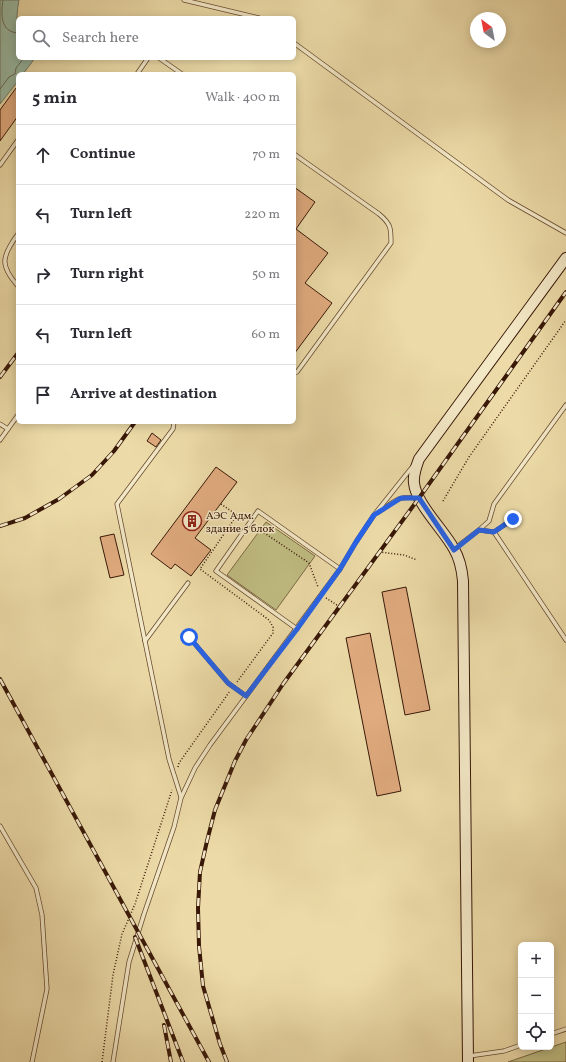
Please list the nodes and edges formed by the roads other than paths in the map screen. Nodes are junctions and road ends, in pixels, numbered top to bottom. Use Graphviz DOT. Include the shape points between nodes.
graph roads {
  1 [pos="184,0"];
  2 [pos="251,16"];
  3 [pos="296,44"];
  4 [pos="147,60"];
  5 [pos="162,60"];
  6 [pos="138,72"];
  7 [pos="179,72"];
  8 [pos="16,143"];
  9 [pos="296,155"];
  10 [pos="0,165"];
  11 [pos="566,233"];
  12 [pos="16,237"];
  13 [pos="566,258"];
  14 [pos="16,285"];
  15 [pos="296,372"];
  16 [pos="566,405"];
  17 [pos="16,418"];
  18 [pos="0,424"];
  19 [pos="174,424"];
  20 [pos="8,429"];
  21 [pos="0,440"];
  22 [pos="419,459"];
  23 [pos="419,498"];
  24 [pos="374,515"];
  25 [pos="513,519"];
  26 [pos="479,530"];
  27 [pos="494,532"];
  28 [pos="454,550"];
  29 [pos="340,569"];
  30 [pos="188,583"];
  31 [pos="297,629"];
  32 [pos="189,637"];
  33 [pos="566,640"];
  34 [pos="145,641"];
  35 [pos="246,696"];
  36 [pos="181,798"];
  37 [pos="0,826"];
  38 [pos="566,1029"];
  39 [pos="554,1033"];
  40 [pos="518,1046"];
  41 [pos="468,1059"];
  42 [pos="32,1062"];
  43 [pos="113,1062"];
  1 -- 2 [label="lane"];
  3 -- 11 [label="lane" via="508,200"];
  4 -- 6 [label="lane"];
  5 -- 7 [label="lane"];
  8 -- 10 [label="lane"];
  9 -- 15 [label="lane" via="388,221 391,243"];
  12 -- 14 [label="lane" via="2,255 1,267 7,278"];
  13 -- 22 [label="main road"];
  16 -- 26 [label="lane" via="494,504 489,521"];
  17 -- 20 [label="lane"];
  18 -- 20 [label="lane"];
  19 -- 34 [label="lane" via="173,429 117,504"];
  20 -- 21 [label="lane"];
  22 -- 23 [label="main road" via="414,479"];
  22 -- 24 [label="lane"];
  23 -- 24 [label="lane" via="401,498"];
  23 -- 28 [label="main road"];
  24 -- 29 [label="lane"];
  25 -- 27 [label="lane"];
  26 -- 27 [label="lane"];
  26 -- 28 [label="lane"];
  27 -- 33 [label="lane"];
  28 -- 41 [label="main road" via="461,564 463,581"];
  29 -- 31 [label="lane"];
  29 -- 31 [label="lane" via="258,511 216,571"];
  30 -- 34 [label="lane"];
  31 -- 35 [label="lane"];
  32 -- 35 [label="lane" via="228,683"];
  34 -- 36 [label="lane" via="169,759"];
  35 -- 36 [label="lane" via="195,768"];
  36 -- 43 [label="lane" via="174,828 129,962"];
  37 -- 42 [label="lane" via="36,888 42,915 47,989"];
  38 -- 39 [label="lane"];
  40 -- 41 [label="lane"];
}
